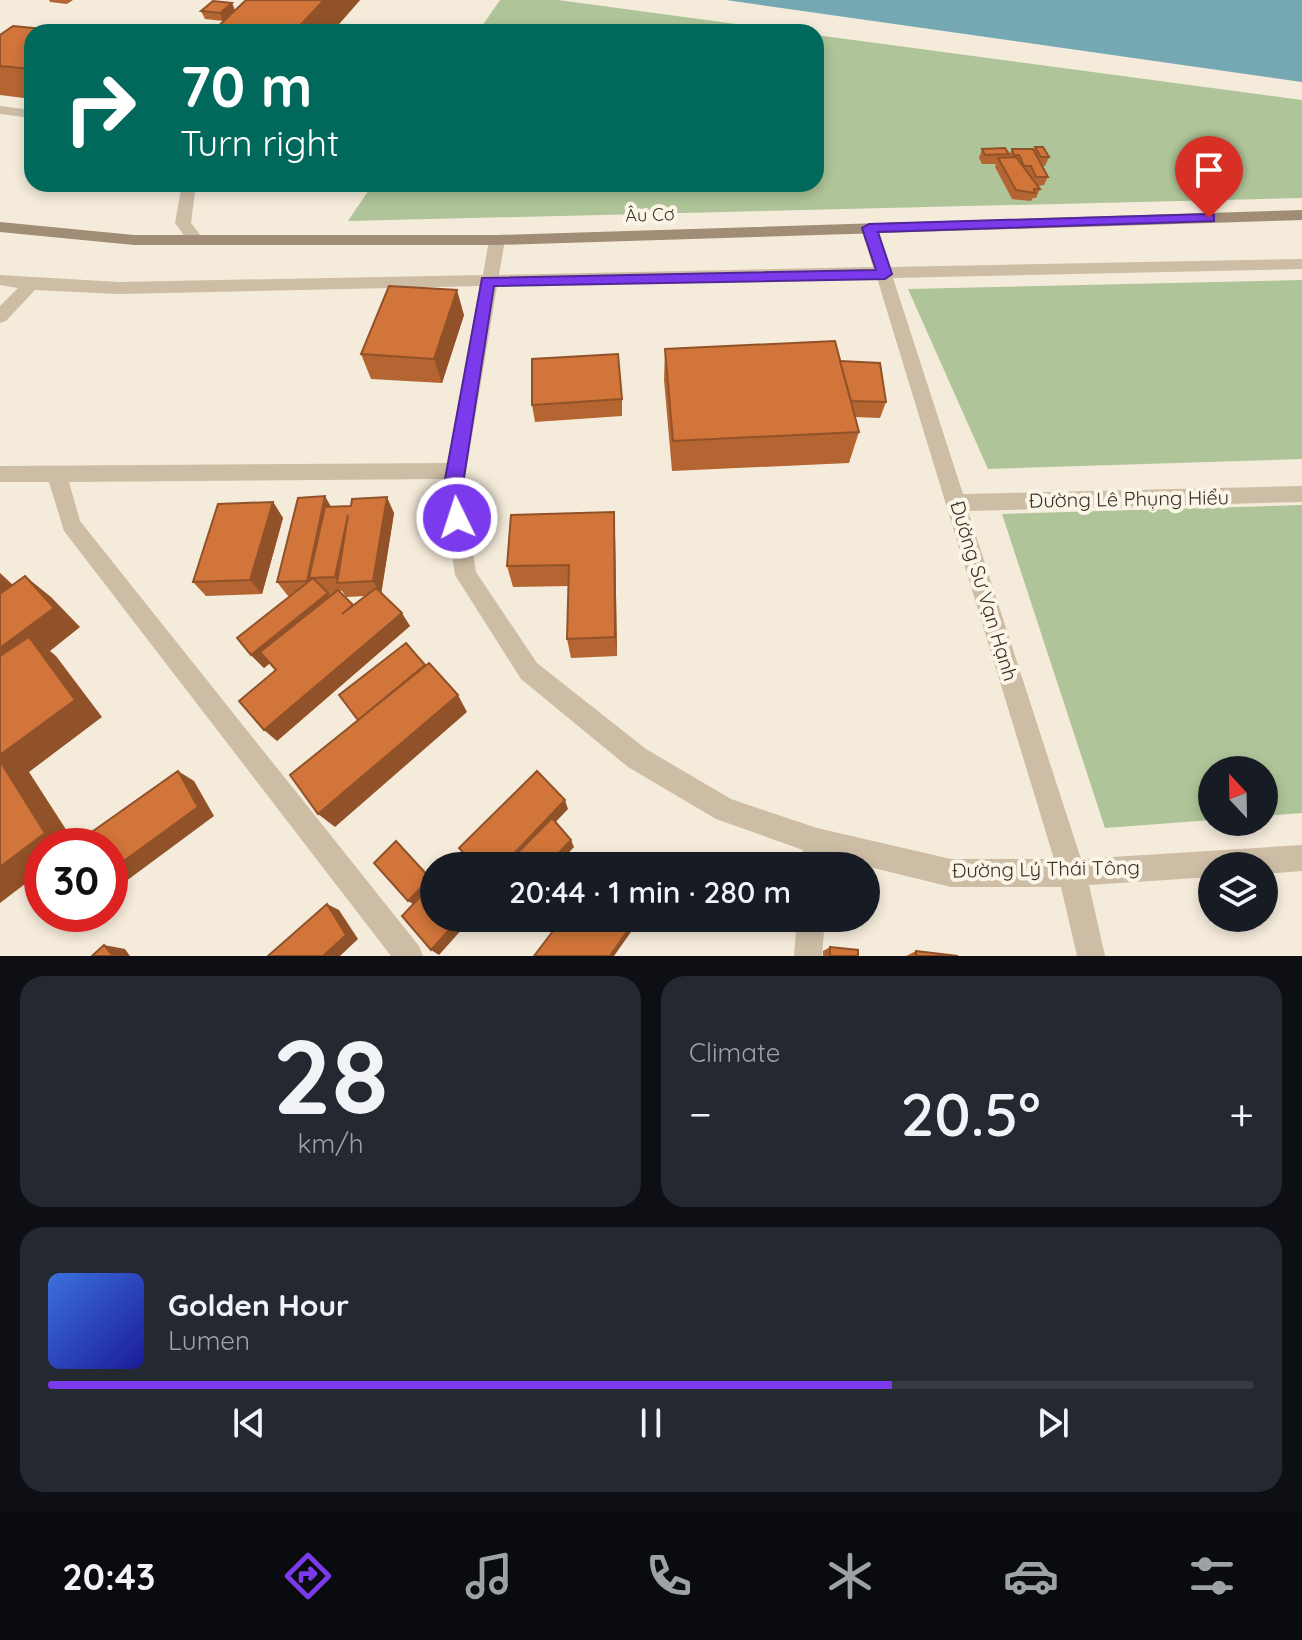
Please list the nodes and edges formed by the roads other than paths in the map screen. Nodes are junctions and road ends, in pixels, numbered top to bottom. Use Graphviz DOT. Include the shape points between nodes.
graph roads {
  1 [pos="0,110"];
  2 [pos="24,113"];
  3 [pos="188,192"];
  4 [pos="1302,215"];
  5 [pos="0,227"];
  6 [pos="869,228"];
  7 [pos="497,240"];
  8 [pos="197,241"];
  9 [pos="1302,264"];
  10 [pos="885,274"];
  11 [pos="0,280"];
  12 [pos="488,281"];
  13 [pos="31,284"];
  14 [pos="0,317"];
  15 [pos="456,471"];
  16 [pos="0,474"];
  17 [pos="57,474"];
  18 [pos="1302,494"];
  19 [pos="956,503"];
  20 [pos="814,852"];
  21 [pos="1302,858"];
  22 [pos="880,862"];
  23 [pos="1072,873"];
  24 [pos="810,932"];
  25 [pos="409,956"];
  26 [pos="808,956"];
  27 [pos="1091,956"];
  1 -- 2 [label="street"];
  3 -- 8 [label="street" via="183,223"];
  4 -- 6 [label="main road, Âu Cơ"];
  5 -- 8 [label="main road, Âu Cơ"];
  6 -- 7 [label="main road, Âu Cơ"];
  6 -- 10 [label="street, Đường Sư Vạn Hạnh"];
  7 -- 8 [label="main road, Âu Cơ"];
  7 -- 12 [label="street, Đường Lý Thái Tông"];
  9 -- 10 [label="street"];
  10 -- 12 [label="street"];
  10 -- 19 [label="street, Đường Sư Vạn Hạnh"];
  11 -- 13 [label="street"];
  12 -- 13 [label="street" via="119,288"];
  12 -- 15 [label="street, Đường Lý Thái Tông"];
  13 -- 14 [label="street"];
  15 -- 17 [label="street"];
  15 -- 20 [label="street, Đường Lý Thái Tông" via="453,490 466,575 529,671 637,758 725,810"];
  16 -- 17 [label="street"];
  17 -- 25 [label="street" via="71,525"];
  18 -- 19 [label="street, Đường Lê Phụng Hiểu"];
  19 -- 23 [label="street, Đường Sư Vạn Hạnh"];
  21 -- 23 [label="street, Đường Lý Thái Tông"];
  22 -- 23 [label="street, Đường Lý Thái Tông" via="951,873"];
  23 -- 27 [label="street, Đường Sư Vạn Hạnh"];
  24 -- 26 [label="street"];
}
